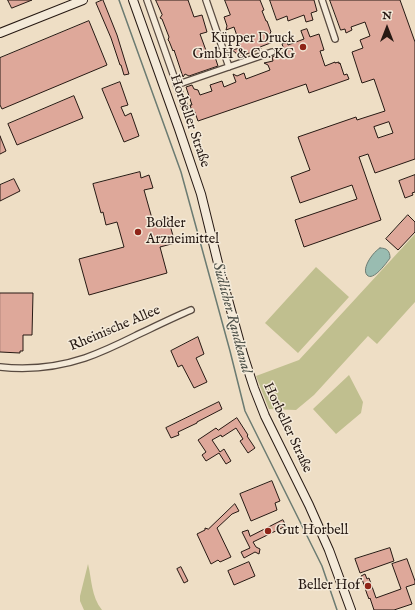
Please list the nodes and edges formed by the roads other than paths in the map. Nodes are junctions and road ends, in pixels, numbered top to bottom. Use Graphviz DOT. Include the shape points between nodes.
graph roads {
  1 [pos="83,0"];
  2 [pos="133,0"];
  3 [pos="147,0"];
  4 [pos="206,0"];
  5 [pos="322,0"];
  6 [pos="0,33"];
  7 [pos="335,39"];
  8 [pos="272,52"];
  9 [pos="229,67"];
  10 [pos="176,85"];
  11 [pos="185,108"];
  12 [pos="191,310"];
  13 [pos="0,367"];
  14 [pos="351,610"];
  1 -- 6 [label="main road"];
  2 -- 14 [label="main road, Horbeller Straße" via="200,194 254,388 329,550"];
  3 -- 10 [label="street"];
  4 -- 9 [label="street"];
  5 -- 7 [label="street"];
  8 -- 9 [label="street"];
  9 -- 10 [label="street"];
  10 -- 11 [label="street"];
  12 -- 13 [label="street, Rheinische Allee" via="84,358 43,367"];
}
